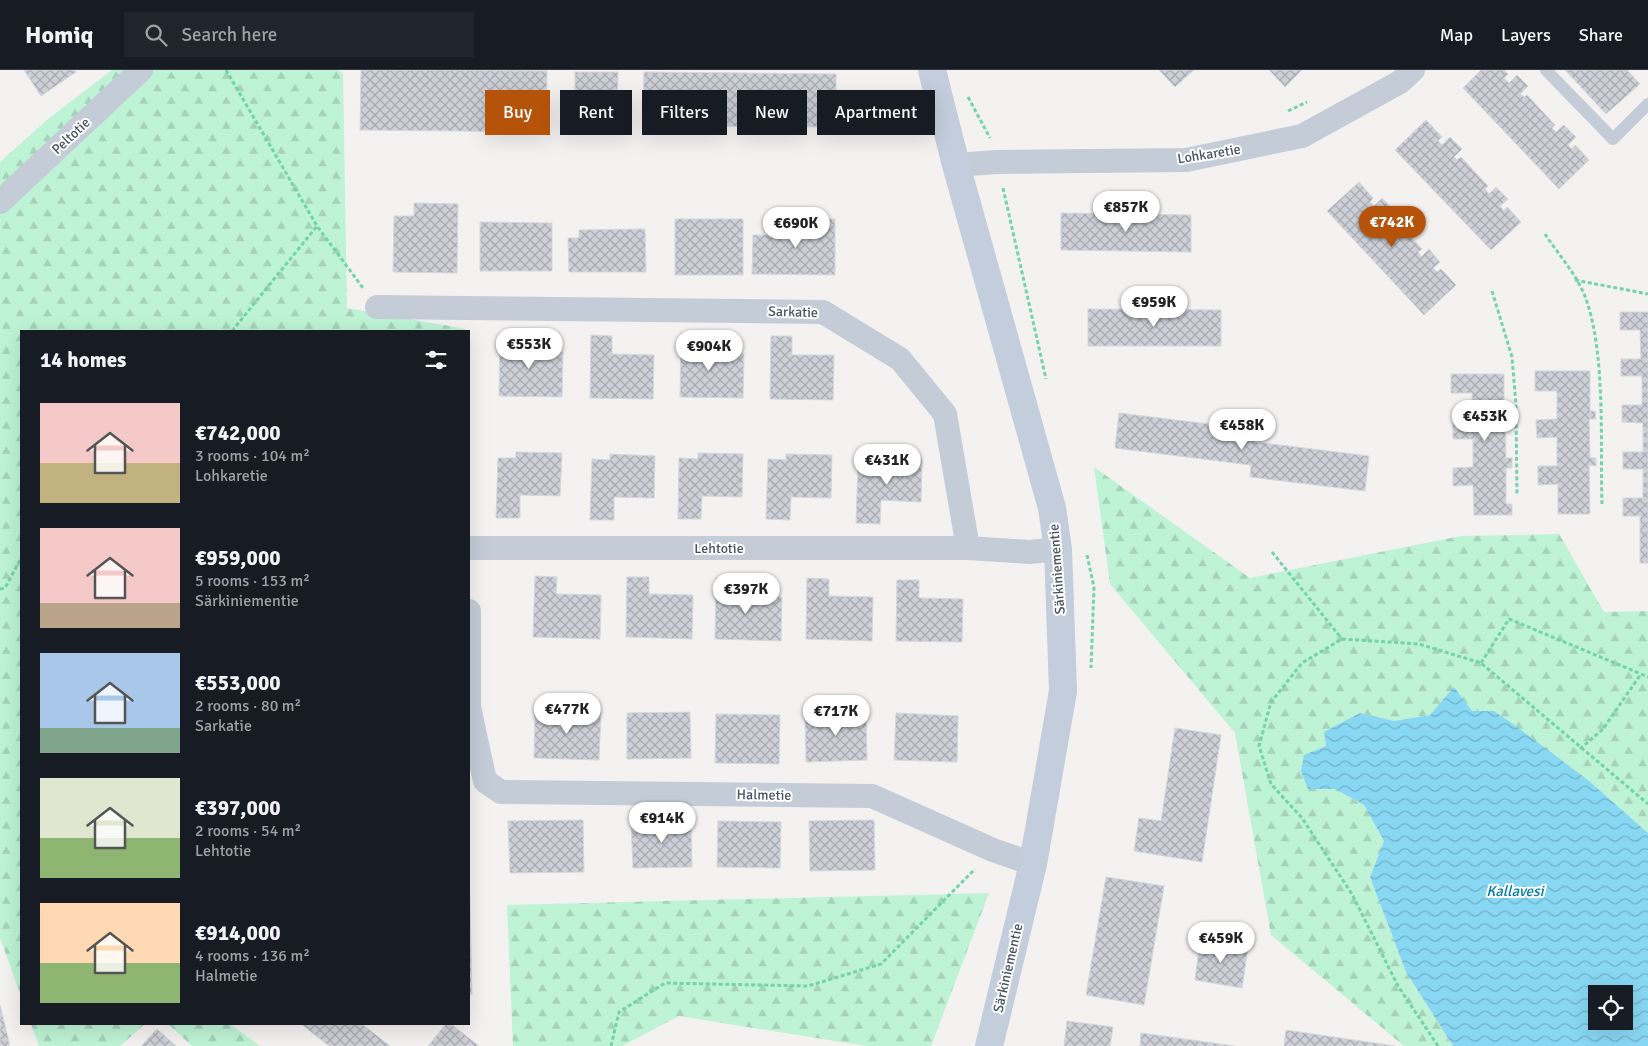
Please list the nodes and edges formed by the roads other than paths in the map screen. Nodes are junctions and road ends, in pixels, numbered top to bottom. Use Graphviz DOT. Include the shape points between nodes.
graph roads {
  1 [pos="141,70"];
  2 [pos="932,70"];
  3 [pos="1413,70"];
  4 [pos="1546,70"];
  5 [pos="1648,104"];
  6 [pos="956,165"];
  7 [pos="0,202"];
  8 [pos="377,307"];
  9 [pos="470,548"];
  10 [pos="968,548"];
  11 [pos="1058,549"];
  12 [pos="470,712"];
  13 [pos="1033,864"];
  14 [pos="989,1046"];
  1 -- 7 [label="street, Peltotie"];
  2 -- 6 [label="street, Särkiniementie"];
  3 -- 6 [label="street, Lohkaretie" via="1400,82 1293,138 1186,160"];
  4 -- 5 [label="lane" via="1613,139"];
  6 -- 11 [label="street, Särkiniementie" via="1052,508"];
  8 -- 10 [label="street, Sarkatie" via="823,312 900,359 945,414"];
  9 -- 10 [label="street, Lehtotie"];
  10 -- 11 [label="street" via="1030,552"];
  11 -- 13 [label="street, Särkiniementie" via="1063,691"];
  12 -- 13 [label="street, Halmetie" via="485,781 501,792 872,796 993,850"];
  13 -- 14 [label="street, Särkiniementie"];
}
